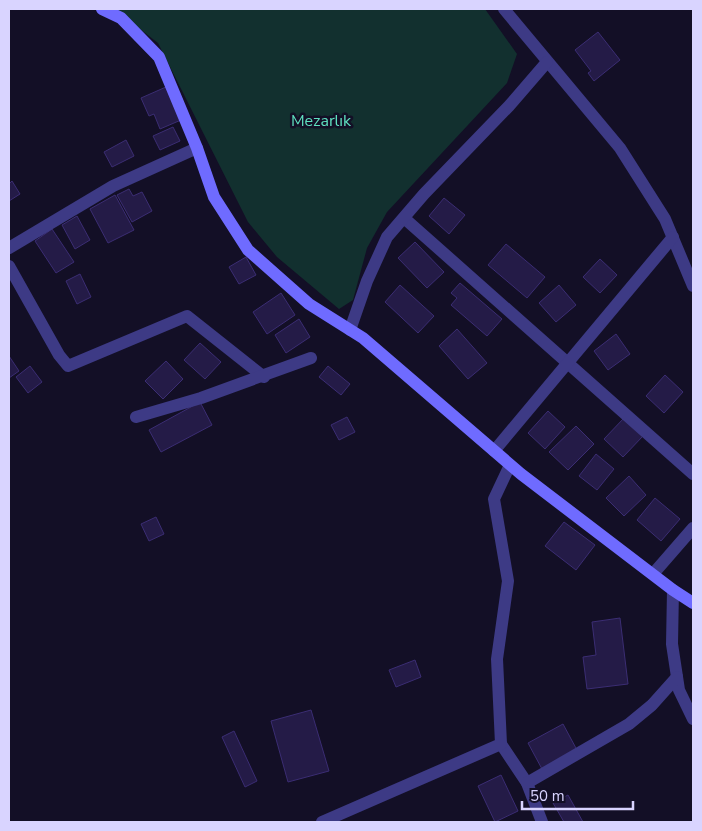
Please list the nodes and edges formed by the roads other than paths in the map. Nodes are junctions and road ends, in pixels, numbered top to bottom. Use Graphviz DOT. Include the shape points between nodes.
graph roads {
  1 [pos="102,9"];
  2 [pos="504,9"];
  3 [pos="547,62"];
  4 [pos="197,148"];
  5 [pos="404,218"];
  6 [pos="673,237"];
  7 [pos="9,248"];
  8 [pos="9,266"];
  9 [pos="693,286"];
  10 [pos="350,330"];
  11 [pos="311,358"];
  12 [pos="568,362"];
  13 [pos="264,377"];
  14 [pos="136,417"];
  15 [pos="494,450"];
  16 [pos="510,465"];
  17 [pos="693,474"];
  18 [pos="693,528"];
  19 [pos="653,574"];
  20 [pos="673,590"];
  21 [pos="693,603"];
  22 [pos="677,677"];
  23 [pos="693,719"];
  24 [pos="502,744"];
  25 [pos="527,783"];
  26 [pos="322,822"];
  27 [pos="542,822"];
  1 -- 4 [label="street" via="121,18 159,57"];
  2 -- 3 [label="street"];
  3 -- 5 [label="street"];
  3 -- 6 [label="street" via="620,148 666,219"];
  4 -- 7 [label="street" via="112,186"];
  4 -- 10 [label="street" via="214,197 248,250 309,304"];
  5 -- 10 [label="street" via="387,237"];
  5 -- 12 [label="street"];
  6 -- 9 [label="street"];
  6 -- 12 [label="street"];
  8 -- 13 [label="street" via="68,366 187,316"];
  10 -- 15 [label="street"];
  11 -- 13 [label="street"];
  12 -- 15 [label="street"];
  12 -- 17 [label="street"];
  13 -- 14 [label="street"];
  15 -- 16 [label="street"];
  16 -- 19 [label="street"];
  16 -- 24 [label="street" via="494,499 508,581 497,659"];
  18 -- 19 [label="street"];
  19 -- 20 [label="street"];
  20 -- 21 [label="street"];
  20 -- 22 [label="street" via="672,644"];
  22 -- 23 [label="street" via="679,690"];
  22 -- 25 [label="street" via="652,705 629,724"];
  24 -- 25 [label="street"];
  24 -- 26 [label="street"];
  25 -- 27 [label="street"];
}
